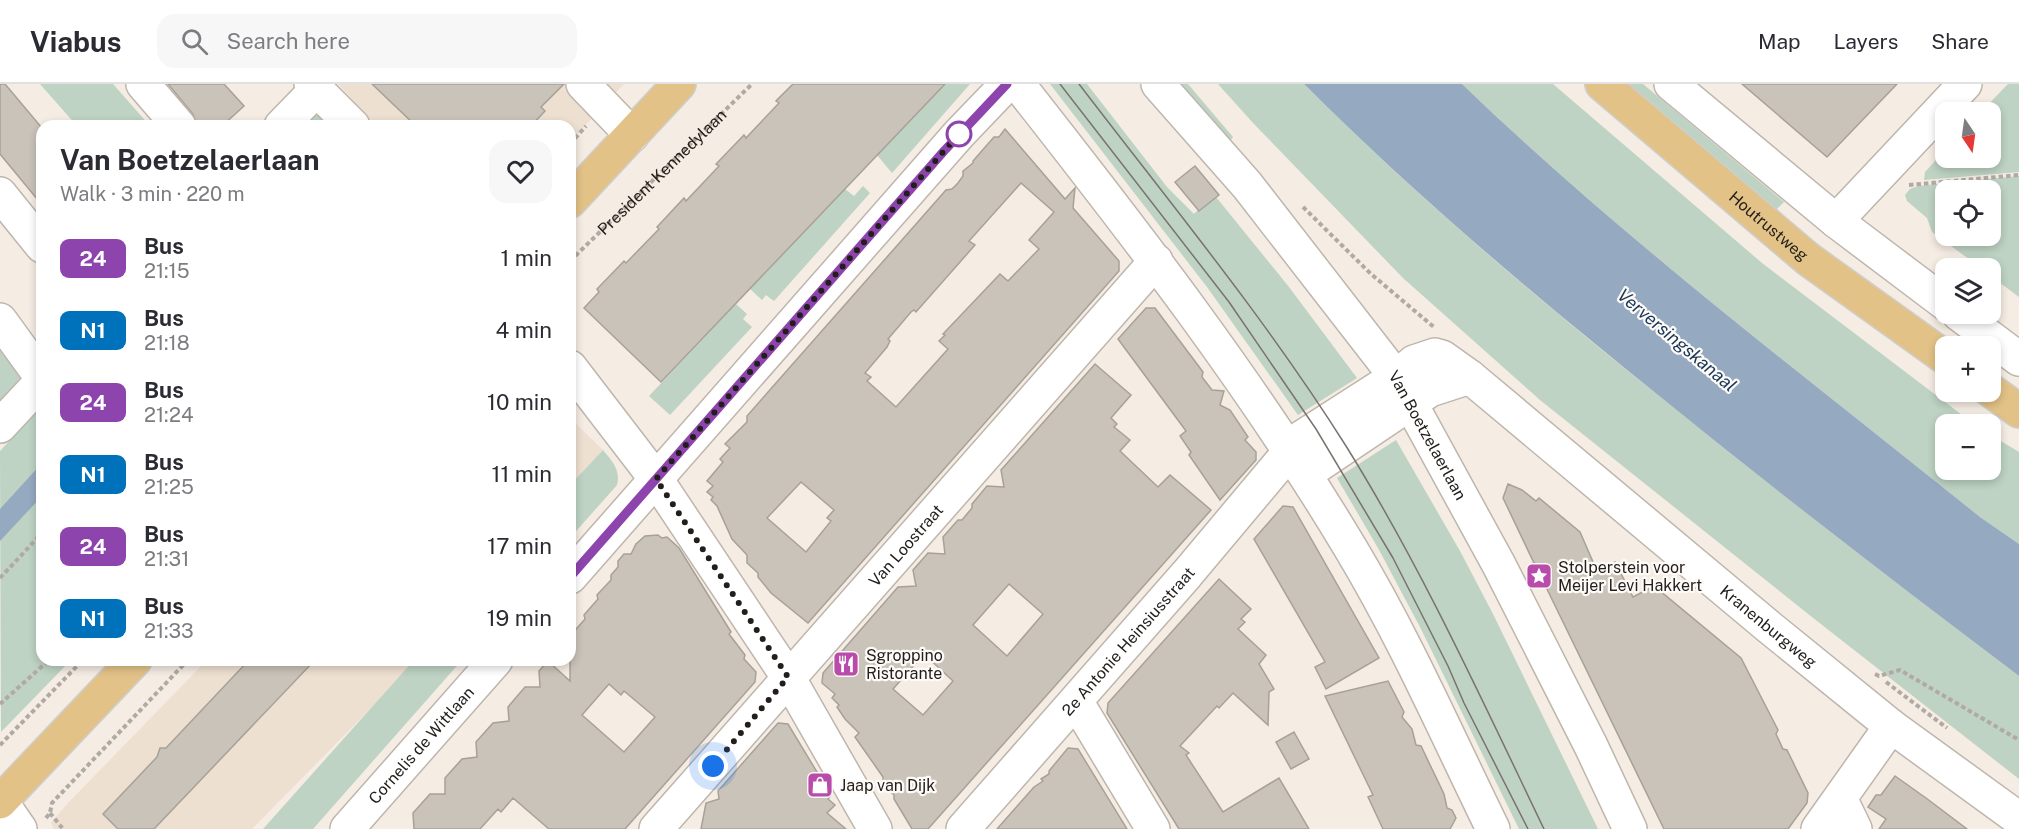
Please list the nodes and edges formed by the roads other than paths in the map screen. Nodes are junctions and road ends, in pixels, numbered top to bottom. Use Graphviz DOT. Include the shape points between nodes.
graph roads {
  1 [pos="143,84"];
  2 [pos="583,84"];
  3 [pos="679,84"];
  4 [pos="1007,84"];
  5 [pos="1018,84"];
  6 [pos="1158,84"];
  7 [pos="1602,84"];
  8 [pos="1671,84"];
  9 [pos="1965,84"];
  10 [pos="314,87"];
  11 [pos="174,120"];
  12 [pos="286,120"];
  13 [pos="347,120"];
  14 [pos="632,135"];
  15 [pos="0,194"];
  16 [pos="576,195"];
  17 [pos="1836,221"];
  18 [pos="36,239"];
  19 [pos="1156,261"];
  20 [pos="1935,296"];
  21 [pos="0,320"];
  22 [pos="1972,324"];
  23 [pos="1935,350"];
  24 [pos="2019,359"];
  25 [pos="36,371"];
  26 [pos="576,375"];
  27 [pos="36,386"];
  28 [pos="1404,390"];
  29 [pos="2001,398"];
  30 [pos="2019,411"];
  31 [pos="0,426"];
  32 [pos="1297,462"];
  33 [pos="656,479"];
  34 [pos="576,570"];
  35 [pos="129,666"];
  36 [pos="491,666"];
  37 [pos="788,677"];
  38 [pos="1076,701"];
  39 [pos="1891,726"];
  40 [pos="1841,800"];
  41 [pos="0,801"];
  42 [pos="2019,819"];
  43 [pos="32,825"];
  44 [pos="347,829"];
  45 [pos="656,829"];
  46 [pos="876,829"];
  47 [pos="963,829"];
  48 [pos="1153,829"];
  49 [pos="1493,829"];
  50 [pos="1630,829"];
  51 [pos="1818,829"];
  52 [pos="1855,829"];
  1 -- 11 [label="street"];
  2 -- 14 [label="street"];
  3 -- 14 [label="main road"];
  4 -- 33 [label="street"];
  5 -- 19 [label="street"];
  6 -- 28 [label="street, Van Boetzelaerlaan" via="1247,185"];
  7 -- 23 [label="main road, Houtrustweg" via="1808,259"];
  8 -- 17 [label="street"];
  9 -- 17 [label="street"];
  10 -- 12 [label="street"];
  10 -- 13 [label="street"];
  14 -- 16 [label="main road"];
  15 -- 18 [label="street"];
  17 -- 20 [label="street"];
  19 -- 32 [label="street"];
  19 -- 37 [label="street, Van Loostraat"];
  21 -- 25 [label="street"];
  22 -- 24 [label="street"];
  26 -- 33 [label="street"];
  27 -- 31 [label="street"];
  28 -- 32 [label="street, Kranenburgweg"];
  28 -- 39 [label="street, Kranenburgweg" via="1437,387 1470,377"];
  28 -- 50 [label="street, Van Boetzelaerlaan" via="1499,565"];
  29 -- 30 [label="main road"];
  32 -- 38 [label="street, 2e Antonie Heinsiusstraat" via="1262,486"];
  32 -- 49 [label="street" via="1395,629"];
  33 -- 34 [label="street"];
  33 -- 37 [label="street"];
  35 -- 41 [label="main road"];
  36 -- 44 [label="street, Cornelis de Wittlaan"];
  37 -- 45 [label="street, Van Loostraat"];
  37 -- 46 [label="street"];
  38 -- 47 [label="street, 2e Antonie Heinsiusstraat"];
  38 -- 48 [label="street"];
  39 -- 40 [label="street"];
  39 -- 42 [label="street, Kranenburgweg"];
  40 -- 51 [label="street"];
  40 -- 52 [label="street"];
  41 -- 43 [label="street"];
}
